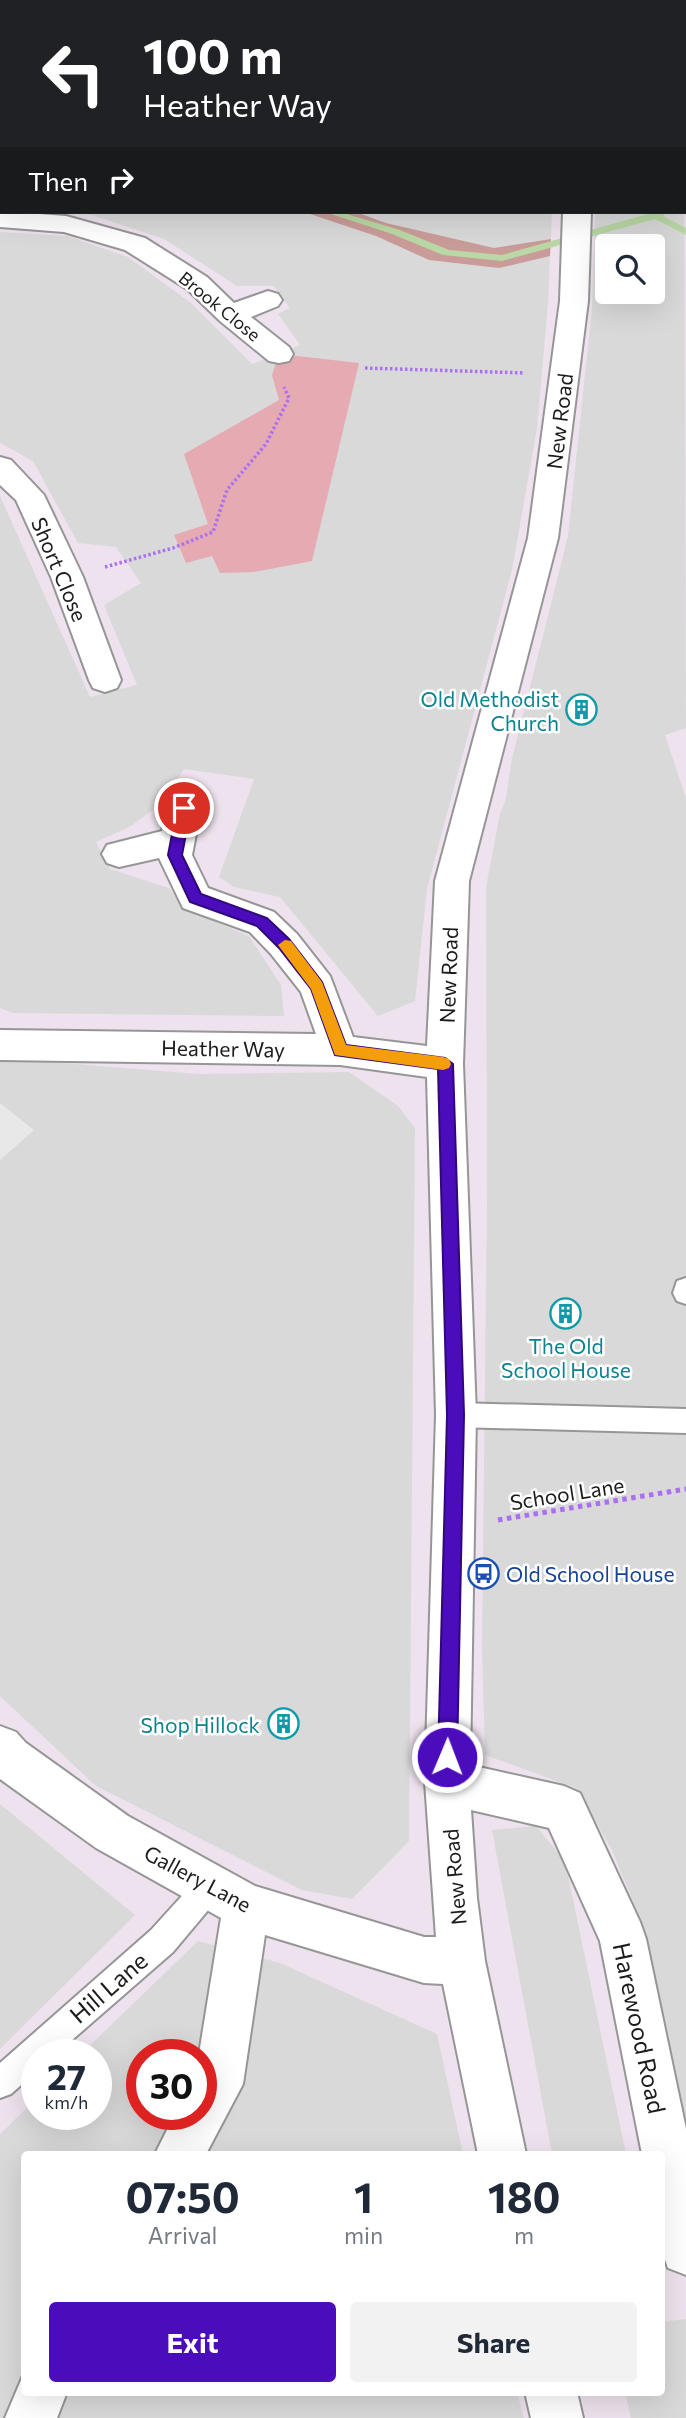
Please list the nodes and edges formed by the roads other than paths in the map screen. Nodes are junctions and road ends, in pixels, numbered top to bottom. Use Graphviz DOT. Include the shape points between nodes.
graph roads {
  1 [pos="577,214"];
  2 [pos="0,219"];
  3 [pos="268,300"];
  4 [pos="230,315"];
  5 [pos="279,354"];
  6 [pos="0,467"];
  7 [pos="105,680"];
  8 [pos="119,854"];
  9 [pos="0,1045"];
  10 [pos="340,1050"];
  11 [pos="445,1064"];
  12 [pos="456,1415"];
  13 [pos="686,1421"];
  14 [pos="0,1748"];
  15 [pos="447,1782"];
  16 [pos="228,1896"];
  17 [pos="462,1961"];
  18 [pos="0,2083"];
  19 [pos="181,2151"];
  20 [pos="501,2151"];
  21 [pos="686,2250"];
  22 [pos="39,2396"];
  23 [pos="552,2396"];
  24 [pos="31,2418"];
  25 [pos="556,2418"];
  1 -- 11 [label="street, New Road" via="574,301 543,538 452,881"];
  2 -- 4 [label="street, Brook Close" via="66,224 135,244 197,283"];
  3 -- 4 [label="street"];
  4 -- 5 [label="street, Brook Close"];
  6 -- 7 [label="street, Short Close" via="29,495 67,577"];
  8 -- 10 [label="street" via="181,825 175,855 195,898 262,922 284,944 317,986"];
  9 -- 10 [label="street, Heather Way"];
  10 -- 11 [label="street, Heather Way"];
  11 -- 12 [label="street, New Road"];
  12 -- 13 [label="lane"];
  12 -- 15 [label="street, New Road"];
  14 -- 16 [label="street, Gallery Lane" via="112,1832"];
  15 -- 17 [label="street, New Road"];
  15 -- 21 [label="street, Harewood Road" via="564,1809 623,1939"];
  16 -- 17 [label="street, Gallery Lane" via="424,1961"];
  16 -- 18 [label="lane, Hill Lane" via="162,1941"];
  16 -- 19 [label="street" via="219,2084"];
  17 -- 20 [label="street"];
  22 -- 24 [label="street"];
  23 -- 25 [label="street"];
}
